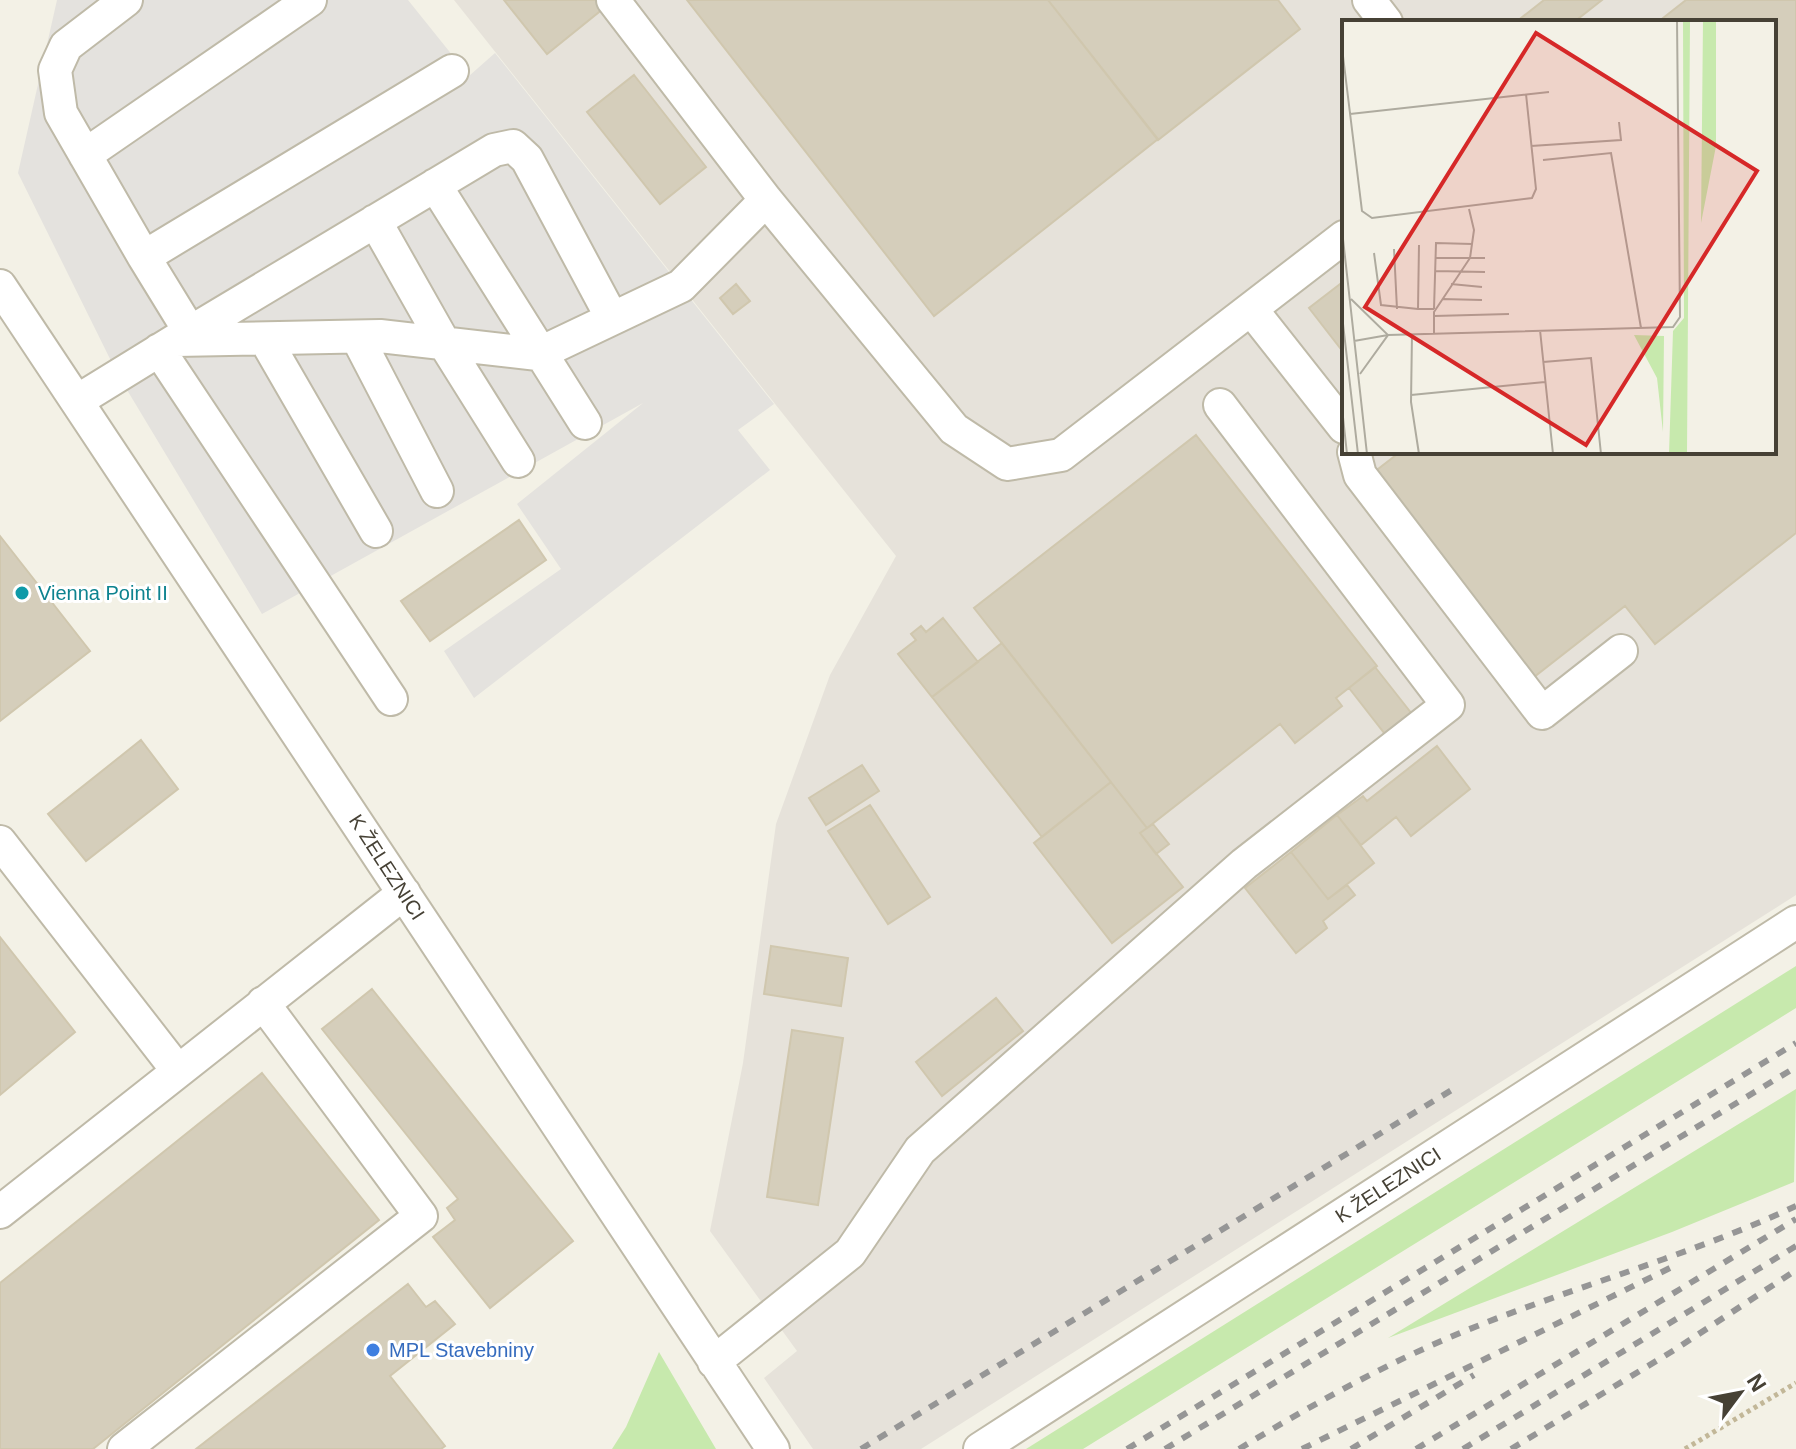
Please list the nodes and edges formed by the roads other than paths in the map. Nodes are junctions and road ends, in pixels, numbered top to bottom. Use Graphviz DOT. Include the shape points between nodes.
graph roads {
  1 [pos="126,0"];
  2 [pos="310,0"];
  3 [pos="613,0"];
  4 [pos="1369,0"];
  5 [pos="1384,20"];
  6 [pos="452,71"];
  7 [pos="85,155"];
  8 [pos="435,185"];
  9 [pos="766,200"];
  10 [pos="375,221"];
  11 [pos="1342,239"];
  12 [pos="144,257"];
  13 [pos="3,296"];
  14 [pos="1251,309"];
  15 [pos="612,318"];
  16 [pos="357,337"];
  17 [pos="265,339"];
  18 [pos="175,341"];
  19 [pos="444,343"];
  20 [pos="538,354"];
  21 [pos="77,401"];
  22 [pos="1220,405"];
  23 [pos="585,423"];
  24 [pos="1342,424"];
  25 [pos="1355,454"];
  26 [pos="518,461"];
  27 [pos="437,491"];
  28 [pos="376,531"];
  29 [pos="1621,651"];
  30 [pos="391,699"];
  31 [pos="0,842"];
  32 [pos="404,893"];
  33 [pos="1796,922"];
  34 [pos="263,1003"];
  35 [pos="178,1071"];
  36 [pos="0,1212"];
  37 [pos="714,1362"];
  38 [pos="124,1449"];
  39 [pos="773,1449"];
  40 [pos="980,1449"];
  1 -- 7 [label="street" via="66,46 55,70 61,113"];
  2 -- 7 [label="street"];
  3 -- 9 [label="street"];
  4 -- 5 [label="street"];
  6 -- 12 [label="street"];
  7 -- 12 [label="street"];
  8 -- 10 [label="street"];
  8 -- 15 [label="street" via="494,150 513,146 527,159"];
  8 -- 20 [label="street"];
  9 -- 14 [label="street" via="954,429 1007,464 1061,455"];
  9 -- 15 [label="street" via="681,286"];
  10 -- 18 [label="street"];
  10 -- 19 [label="street"];
  11 -- 14 [label="street"];
  12 -- 18 [label="street"];
  13 -- 21 [label="street, K ŽELEZNICI"];
  14 -- 24 [label="street"];
  15 -- 20 [label="street"];
  16 -- 17 [label="street"];
  16 -- 19 [label="street"];
  16 -- 27 [label="street"];
  17 -- 18 [label="street"];
  17 -- 28 [label="street"];
  18 -- 21 [label="street"];
  18 -- 30 [label="street"];
  19 -- 20 [label="street"];
  19 -- 26 [label="street"];
  20 -- 23 [label="street"];
  21 -- 32 [label="street, K ŽELEZNICI"];
  22 -- 37 [label="street" via="1448,705 1244,864 1038,1044 920,1150 850,1253"];
  25 -- 29 [label="street" via="1360,475 1542,713"];
  31 -- 35 [label="street"];
  32 -- 34 [label="street"];
  32 -- 37 [label="street, K ŽELEZNICI"];
  33 -- 40 [label="street, K ŽELEZNICI"];
  34 -- 35 [label="street"];
  34 -- 38 [label="street" via="421,1216"];
  35 -- 36 [label="street"];
  37 -- 39 [label="street, K ŽELEZNICI"];
}
